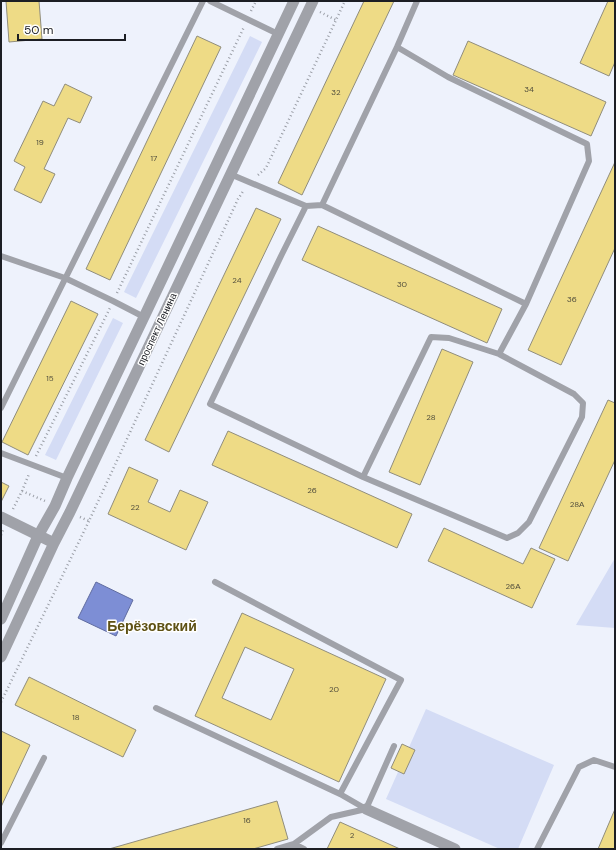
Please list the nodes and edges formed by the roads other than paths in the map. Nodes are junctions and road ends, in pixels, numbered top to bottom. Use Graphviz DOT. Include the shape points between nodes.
graph roads {
  1 [pos="204,1"];
  2 [pos="210,1"];
  3 [pos="294,1"];
  4 [pos="313,1"];
  5 [pos="417,1"];
  6 [pos="278,34"];
  7 [pos="397,46"];
  8 [pos="230,174"];
  9 [pos="322,205"];
  10 [pos="306,206"];
  11 [pos="1,256"];
  12 [pos="65,278"];
  13 [pos="526,304"];
  14 [pos="144,317"];
  15 [pos="499,354"];
  16 [pos="1,408"];
  17 [pos="1,452"];
  18 [pos="363,477"];
  19 [pos="67,478"];
  20 [pos="1,518"];
  21 [pos="38,536"];
  22 [pos="54,543"];
  23 [pos="215,582"];
  24 [pos="4,602"];
  25 [pos="22,612"];
  26 [pos="1,619"];
  27 [pos="1,657"];
  28 [pos="156,708"];
  29 [pos="394,746"];
  30 [pos="44,758"];
  31 [pos="615,767"];
  32 [pos="340,794"];
  33 [pos="366,808"];
  34 [pos="1,843"];
  35 [pos="293,847"];
  36 [pos="277,849"];
  37 [pos="304,849"];
  38 [pos="455,849"];
  39 [pos="537,849"];
  1 -- 12 [label="lane"];
  2 -- 6 [label="lane"];
  3 -- 6 [label="street, проспект Ленина"];
  4 -- 8 [label="street, проспект Ленина"];
  5 -- 7 [label="lane"];
  6 -- 14 [label="street, проспект Ленина"];
  7 -- 9 [label="lane"];
  7 -- 13 [label="lane" via="448,77 587,144 588,161"];
  8 -- 10 [label="lane"];
  8 -- 22 [label="street, проспект Ленина"];
  9 -- 10 [label="lane"];
  9 -- 13 [label="lane"];
  10 -- 18 [label="lane" via="210,404"];
  11 -- 12 [label="lane"];
  12 -- 14 [label="lane"];
  12 -- 16 [label="lane"];
  13 -- 15 [label="lane"];
  14 -- 19 [label="street, проспект Ленина"];
  15 -- 18 [label="lane" via="449,338 430,337"];
  15 -- 18 [label="lane" via="574,394 583,404 582,417 529,522 518,533 506,538"];
  17 -- 19 [label="lane"];
  19 -- 21 [label="street, проспект Ленина"];
  20 -- 21 [label="street"];
  21 -- 22 [label="street"];
  21 -- 24 [label="street, проспект Ленина"];
  22 -- 25 [label="street, проспект Ленина"];
  23 -- 32 [label="lane" via="401,680"];
  24 -- 25 [label="street"];
  24 -- 26 [label="street, проспект Ленина"];
  25 -- 27 [label="street, проспект Ленина"];
  28 -- 32 [label="lane"];
  29 -- 33 [label="lane"];
  30 -- 34 [label="lane"];
  31 -- 39 [label="lane" via="594,760 579,767"];
  32 -- 33 [label="lane"];
  33 -- 35 [label="lane" via="331,817"];
  33 -- 38 [label="street"];
  35 -- 36 [label="lane"];
  35 -- 37 [label="lane"];
}
